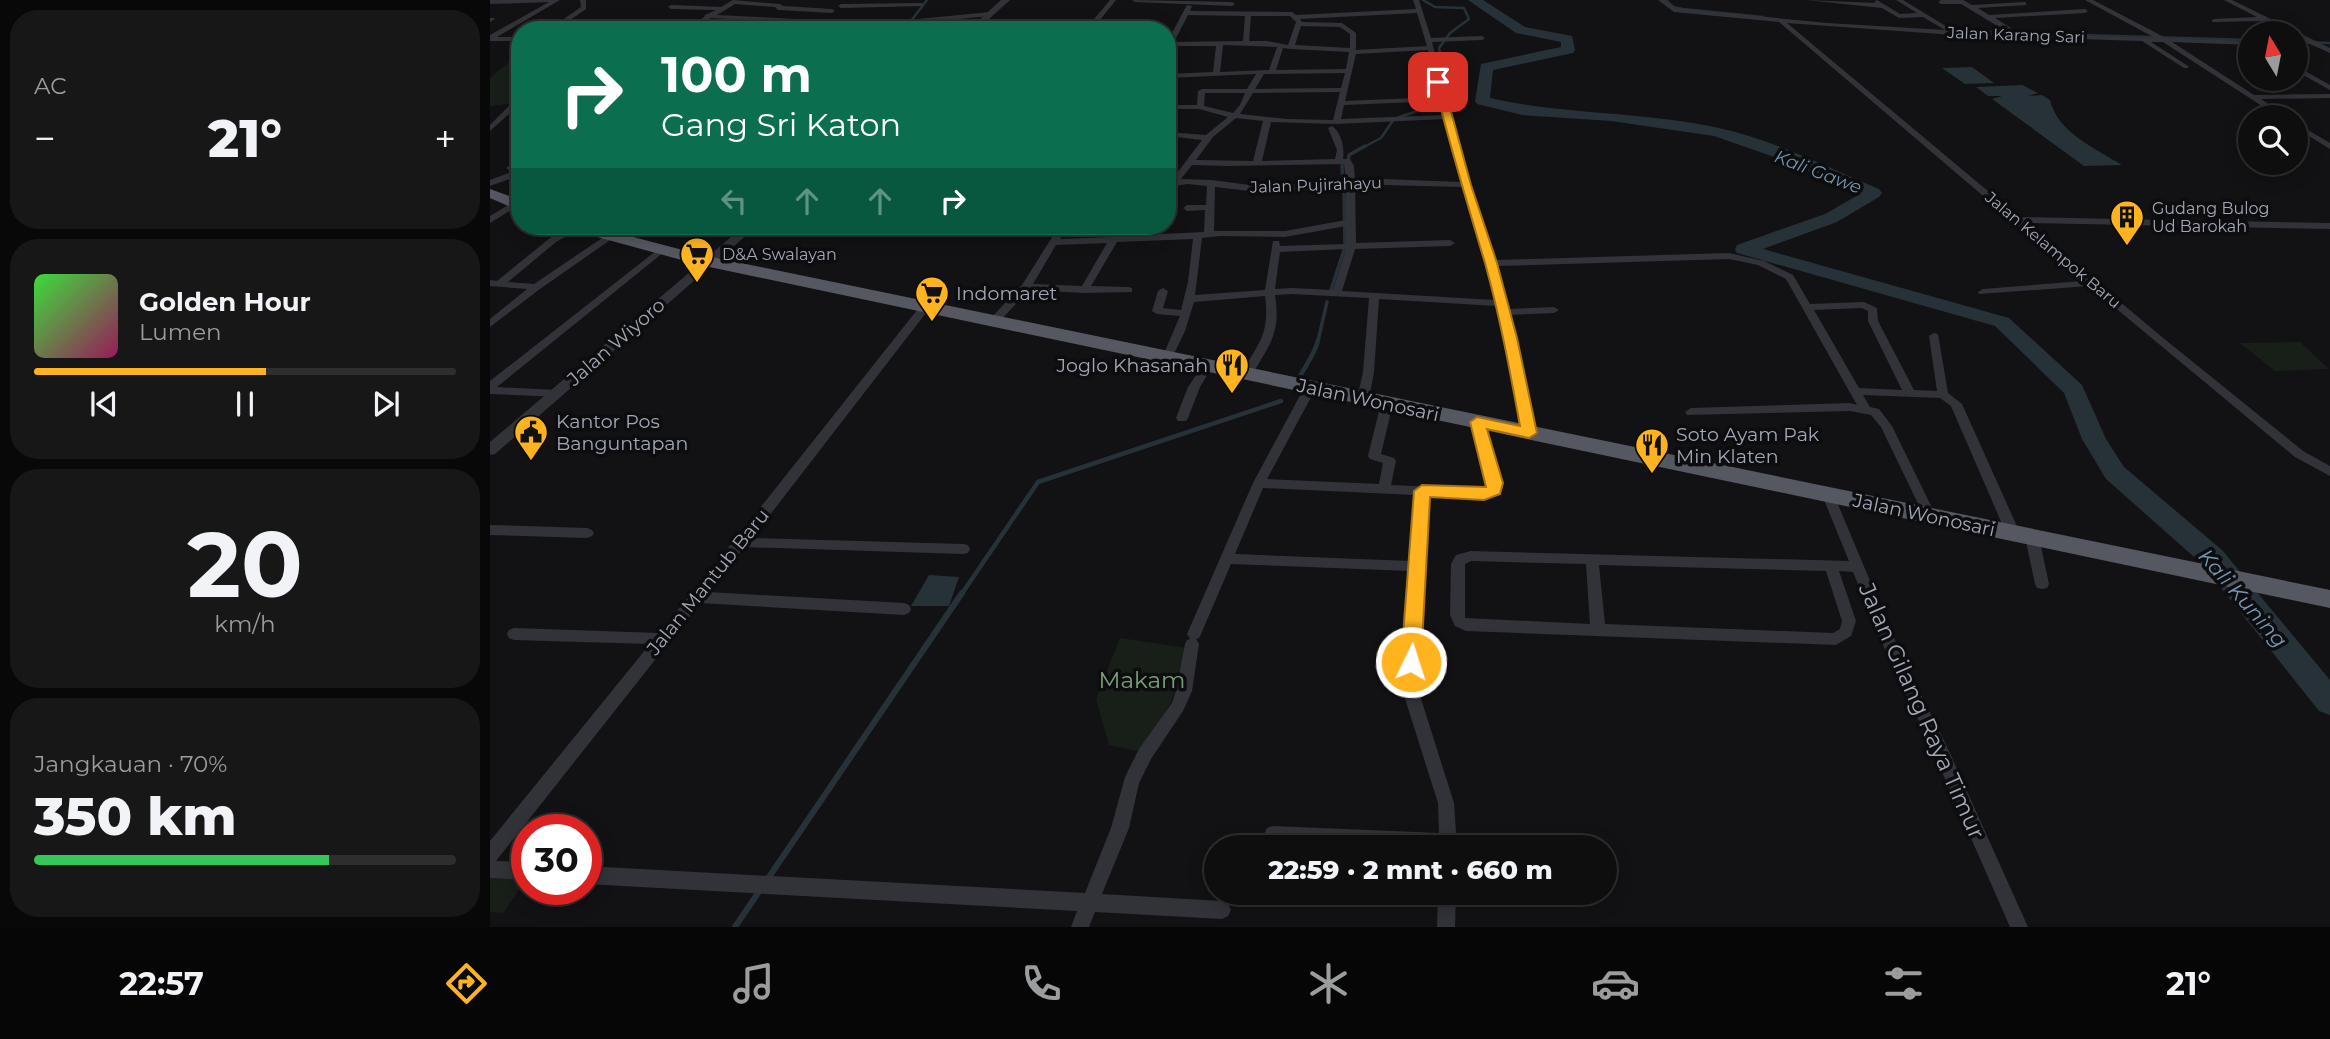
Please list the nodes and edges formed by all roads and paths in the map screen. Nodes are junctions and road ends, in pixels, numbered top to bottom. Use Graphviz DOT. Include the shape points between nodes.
graph roads {
  1 [pos="555,0"];
  2 [pos="583,0"];
  3 [pos="850,0"];
  4 [pos="1006,0"];
  5 [pos="1114,0"];
  6 [pos="1135,0"];
  7 [pos="1416,0"];
  8 [pos="1661,0"];
  9 [pos="1707,0"];
  10 [pos="1809,0"];
  11 [pos="1874,0"];
  12 [pos="1899,0"];
  13 [pos="2088,0"];
  14 [pos="2227,0"];
  15 [pos="496,1"];
  16 [pos="735,1"];
  17 [pos="1193,1"];
  18 [pos="1961,1"];
  19 [pos="1941,2"];
  20 [pos="922,3"];
  21 [pos="1232,4"];
  22 [pos="2025,4"];
  23 [pos="841,6"];
  24 [pos="1883,6"];
  25 [pos="671,7"];
  26 [pos="1970,7"];
  27 [pos="723,8"];
  28 [pos="778,8"];
  29 [pos="1817,10"];
  30 [pos="832,11"];
  31 [pos="1419,11"];
  32 [pos="1711,11"];
  33 [pos="2085,11"];
  34 [pos="1185,13"];
  35 [pos="990,14"];
  36 [pos="1248,14"];
  37 [pos="1924,15"];
  38 [pos="707,16"];
  39 [pos="1987,17"];
  40 [pos="762,18"];
  41 [pos="1822,18"];
  42 [pos="782,19"];
  43 [pos="2266,19"];
  44 [pos="519,21"];
  45 [pos="564,21"];
  46 [pos="700,21"];
  47 [pos="780,21"];
  48 [pos="814,21"];
  49 [pos="911,21"];
  50 [pos="928,21"];
  51 [pos="982,21"];
  52 [pos="1095,21"];
  53 [pos="1297,21"];
  54 [pos="2214,21"];
  55 [pos="2270,21"];
  56 [pos="1786,24"];
  57 [pos="1826,25"];
  58 [pos="511,26"];
  59 [pos="1211,31"];
  60 [pos="1176,32"];
  61 [pos="1954,33"];
  62 [pos="2016,34"];
  63 [pos="490,38"];
  64 [pos="1482,38"];
  65 [pos="511,39"];
  66 [pos="2144,39"];
  67 [pos="2163,40"];
  68 [pos="2308,40"];
  69 [pos="1209,43"];
  70 [pos="1220,43"];
  71 [pos="1246,43"];
  72 [pos="2238,43"];
  73 [pos="1430,44"];
  74 [pos="2308,44"];
  75 [pos="2315,44"];
  76 [pos="1281,45"];
  77 [pos="1176,46"];
  78 [pos="1291,47"];
  79 [pos="2330,48"];
  80 [pos="1354,51"];
  81 [pos="2186,67"];
  82 [pos="1272,71"];
  83 [pos="1349,71"];
  84 [pos="1262,72"];
  85 [pos="1216,73"];
  86 [pos="1176,75"];
  87 [pos="2308,75"];
  88 [pos="1290,83"];
  89 [pos="1249,87"];
  90 [pos="2330,88"];
  91 [pos="1343,90"];
  92 [pos="2330,96"];
  93 [pos="2253,97"];
  94 [pos="1444,99"];
  95 [pos="1341,103"];
  96 [pos="2265,105"];
  97 [pos="1176,107"];
  98 [pos="1200,107"];
  99 [pos="511,109"];
  100 [pos="1235,115"];
  101 [pos="1449,117"];
  102 [pos="1268,118"];
  103 [pos="1334,125"];
  104 [pos="490,129"];
  105 [pos="2308,133"];
  106 [pos="1176,135"];
  107 [pos="1209,138"];
  108 [pos="2330,147"];
  109 [pos="1339,160"];
  110 [pos="1190,162"];
  111 [pos="1257,163"];
  112 [pos="511,175"];
  113 [pos="1176,177"];
  114 [pos="490,183"];
  115 [pos="1176,183"];
  116 [pos="1211,183"];
  117 [pos="1465,185"];
  118 [pos="1349,186"];
  119 [pos="490,192"];
  120 [pos="511,202"];
  121 [pos="1211,206"];
  122 [pos="1187,208"];
  123 [pos="511,209"];
  124 [pos="490,220"];
  125 [pos="2020,220"];
  126 [pos="1347,222"];
  127 [pos="2330,226"];
  128 [pos="1209,234"];
  129 [pos="1276,234"];
  130 [pos="562,235"];
  131 [pos="607,235"];
  132 [pos="741,235"];
  133 [pos="1058,235"];
  134 [pos="1115,235"];
  135 [pos="611,236"];
  136 [pos="1198,236"];
  137 [pos="1113,241"];
  138 [pos="1054,242"];
  139 [pos="1450,243"];
  140 [pos="1351,247"];
  141 [pos="1276,249"];
  142 [pos="661,250"];
  143 [pos="710,262"];
  144 [pos="1491,263"];
  145 [pos="2092,283"];
  146 [pos="495,284"];
  147 [pos="536,287"];
  148 [pos="1026,287"];
  149 [pos="1084,290"];
  150 [pos="1128,290"];
  151 [pos="1163,291"];
  152 [pos="1332,292"];
  153 [pos="1983,292"];
  154 [pos="1270,293"];
  155 [pos="1374,295"];
  156 [pos="1188,299"];
  157 [pos="925,307"];
  158 [pos="1807,307"];
  159 [pos="1502,308"];
  160 [pos="1554,310"];
  161 [pos="1184,313"];
  162 [pos="993,322"];
  163 [pos="490,324"];
  164 [pos="1934,336"];
  165 [pos="1167,358"];
  166 [pos="1207,366"];
  167 [pos="1246,374"];
  168 [pos="1300,386"];
  169 [pos="490,389"];
  170 [pos="1856,391"];
  171 [pos="1909,392"];
  172 [pos="556,394"];
  173 [pos="1943,395"];
  174 [pos="1363,398"];
  175 [pos="1387,403"];
  176 [pos="1865,408"];
  177 [pos="1691,412"];
  178 [pos="1182,418"];
  179 [pos="1477,422"];
  180 [pos="1529,433"];
  181 [pos="490,450"];
  182 [pos="2326,469"];
  183 [pos="1259,483"];
  184 [pos="1384,489"];
  185 [pos="1422,491"];
  186 [pos="1828,495"];
  187 [pos="1930,516"];
  188 [pos="490,530"];
  189 [pos="587,533"];
  190 [pos="2023,535"];
  191 [pos="738,542"];
  192 [pos="963,549"];
  193 [pos="1227,559"];
  194 [pos="1592,559"];
  195 [pos="1417,566"];
  196 [pos="1831,566"];
  197 [pos="1858,567"];
  198 [pos="2042,584"];
  199 [pos="695,597"];
  200 [pos="2330,599"];
  201 [pos="904,609"];
  202 [pos="1598,628"];
  203 [pos="514,634"];
  204 [pos="662,639"];
  205 [pos="1273,834"];
  206 [pos="1290,835"];
  207 [pos="1448,835"];
  208 [pos="490,855"];
  209 [pos="490,869"];
  210 [pos="511,870"];
  211 [pos="602,876"];
  212 [pos="1089,903"];
  213 [pos="1447,905"];
  214 [pos="1222,909"];
  215 [pos="1080,927"];
  216 [pos="1446,927"];
  217 [pos="2019,927"];
  1 -- 15 [label="street"];
  1 -- 44 [label="street"];
  2 -- 45 [label="street" via="584,8"];
  3 -- 23 [label="street"];
  4 -- 35 [label="street"];
  5 -- 52 [label="street"];
  6 -- 17 [label="street"];
  7 -- 31 [label="street"];
  8 -- 32 [label="street, Jalan Karang Sari" via="1674,10"];
  9 -- 32 [label="street"];
  10 -- 24 [label="street"];
  10 -- 29 [label="street"];
  11 -- 24 [label="street"];
  12 -- 37 [label="street"];
  13 -- 67 [label="street"];
  14 -- 43 [label="street"];
  16 -- 27 [label="street"];
  16 -- 28 [label="street" via="781,6"];
  17 -- 21 [label="street"];
  17 -- 34 [label="street"];
  18 -- 19 [label="street"];
  18 -- 26 [label="street"];
  20 -- 23 [label="street"];
  20 -- 49 [label="street"];
  22 -- 26 [label="street"];
  23 -- 30 [label="street"];
  24 -- 37 [label="street" via="1899,16"];
  25 -- 27 [label="street"];
  26 -- 39 [label="street"];
  27 -- 38 [label="street"];
  28 -- 30 [label="street"];
  28 -- 40 [label="street"];
  30 -- 48 [label="street"];
  31 -- 53 [label="street"];
  31 -- 73 [label="street"];
  32 -- 56 [label="street, Jalan Karang Sari"];
  33 -- 39 [label="street"];
  34 -- 36 [label="street"];
  34 -- 60 [label="street"];
  35 -- 50 [label="street"];
  35 -- 51 [label="street"];
  36 -- 53 [label="street" via="1282,14"];
  36 -- 71 [label="street"];
  37 -- 61 [label="street"];
  38 -- 40 [label="street"];
  38 -- 46 [label="street"];
  39 -- 62 [label="street"];
  40 -- 42 [label="street"];
  41 -- 57 [label="street"];
  42 -- 47 [label="street"];
  42 -- 48 [label="street"];
  43 -- 54 [label="street"];
  43 -- 55 [label="street"];
  53 -- 78 [label="street"];
  53 -- 80 [label="street" via="1346,27 1353,33"];
  56 -- 57 [label="street, Jalan Karang Sari"];
  56 -- 125 [label="street, Jalan Kelampok Baru"];
  57 -- 61 [label="street, Jalan Karang Sari"];
  58 -- 63 [label="street"];
  59 -- 69 [label="street"];
  61 -- 62 [label="street, Jalan Karang Sari"];
  62 -- 66 [label="street, Jalan Karang Sari"];
  63 -- 65 [label="street"];
  64 -- 73 [label="street"];
  66 -- 67 [label="street, Jalan Karang Sari"];
  66 -- 81 [label="street"];
  67 -- 72 [label="street, Jalan Karang Sari"];
  67 -- 93 [label="street"];
  68 -- 75 [label="street"];
  69 -- 70 [label="street"];
  69 -- 77 [label="street"];
  70 -- 71 [label="street"];
  70 -- 85 [label="street"];
  71 -- 76 [label="street"];
  73 -- 80 [label="street"];
  73 -- 94 [label="street"];
  74 -- 75 [label="street"];
  75 -- 79 [label="street"];
  76 -- 78 [label="street"];
  76 -- 82 [label="street"];
  78 -- 80 [label="street"];
  80 -- 83 [label="street"];
  82 -- 83 [label="street"];
  82 -- 84 [label="street"];
  83 -- 91 [label="street"];
  84 -- 85 [label="street"];
  84 -- 89 [label="street"];
  85 -- 86 [label="street"];
  87 -- 90 [label="street"];
  88 -- 89 [label="street"];
  89 -- 91 [label="street"];
  89 -- 98 [label="street" via="1203,91"];
  89 -- 100 [label="street"];
  91 -- 95 [label="street"];
  92 -- 93 [label="street"];
  93 -- 96 [label="street"];
  94 -- 95 [label="street"];
  94 -- 101 [label="street"];
  95 -- 103 [label="street"];
  97 -- 98 [label="street"];
  98 -- 100 [label="street"];
  99 -- 104 [label="street"];
  100 -- 102 [label="street"];
  100 -- 107 [label="street"];
  101 -- 103 [label="street"];
  101 -- 117 [label="street"];
  102 -- 103 [label="street"];
  102 -- 111 [label="street"];
  103 -- 109 [label="street"];
  105 -- 108 [label="street"];
  106 -- 107 [label="street"];
  107 -- 110 [label="street"];
  109 -- 111 [label="street"];
  109 -- 118 [label="street" via="1350,166"];
  110 -- 111 [label="street"];
  110 -- 113 [label="street"];
  112 -- 114 [label="street"];
  115 -- 116 [label="street, Jalan Pujirahayu"];
  116 -- 118 [label="street, Jalan Pujirahayu" via="1258,189"];
  116 -- 121 [label="street"];
  117 -- 118 [label="street, Jalan Pujirahayu" via="1384,182"];
  117 -- 144 [label="street"];
  118 -- 126 [label="street"];
  119 -- 120 [label="highway"];
  121 -- 122 [label="street"];
  121 -- 128 [label="street"];
  123 -- 124 [label="street"];
  125 -- 127 [label="street"];
  125 -- 145 [label="street, Jalan Kelampok Baru"];
  126 -- 129 [label="street"];
  126 -- 140 [label="street"];
  128 -- 129 [label="street"];
  128 -- 136 [label="street"];
  129 -- 141 [label="street"];
  130 -- 146 [label="street"];
  131 -- 135 [label="highway, Jalan Wonosari"];
  132 -- 143 [label="street, Jalan Wiyoro"];
  133 -- 138 [label="street"];
  134 -- 137 [label="street"];
  135 -- 142 [label="highway, Jalan Wonosari"];
  135 -- 147 [label="street"];
  136 -- 137 [label="street"];
  136 -- 156 [label="street"];
  137 -- 138 [label="street"];
  137 -- 149 [label="street"];
  138 -- 148 [label="street"];
  139 -- 140 [label="street"];
  140 -- 141 [label="street"];
  140 -- 152 [label="street"];
  141 -- 154 [label="street"];
  142 -- 143 [label="highway, Jalan Wonosari"];
  142 -- 169 [label="street"];
  143 -- 157 [label="highway, Jalan Wonosari"];
  143 -- 172 [label="street, Jalan Wiyoro"];
  144 -- 158 [label="street" via="1729,256 1790,277"];
  144 -- 159 [label="street"];
  145 -- 153 [label="street"];
  145 -- 182 [label="street, Jalan Kelampok Baru" via="2299,454"];
  146 -- 147 [label="street"];
  147 -- 163 [label="street"];
  148 -- 149 [label="street"];
  148 -- 162 [label="street"];
  149 -- 150 [label="street"];
  151 -- 161 [label="street" via="1157,311"];
  152 -- 154 [label="street"];
  152 -- 155 [label="street"];
  154 -- 156 [label="street"];
  154 -- 167 [label="street" via="1271,331"];
  155 -- 159 [label="street"];
  155 -- 174 [label="street" via="1371,362"];
  156 -- 161 [label="street"];
  157 -- 162 [label="highway, Jalan Wonosari"];
  157 -- 191 [label="street, Jalan Mantub Baru"];
  158 -- 170 [label="street"];
  158 -- 171 [label="street" via="1864,306 1873,310 1873,321"];
  159 -- 160 [label="street"];
  159 -- 180 [label="street"];
  161 -- 165 [label="street"];
  162 -- 165 [label="highway, Jalan Wonosari"];
  164 -- 173 [label="street"];
  165 -- 166 [label="highway, Jalan Wonosari"];
  166 -- 167 [label="highway, Jalan Wonosari"];
  166 -- 178 [label="street"];
  167 -- 168 [label="highway, Jalan Wonosari"];
  168 -- 174 [label="highway, Jalan Wonosari"];
  168 -- 183 [label="street"];
  169 -- 172 [label="street"];
  170 -- 171 [label="street"];
  170 -- 176 [label="street"];
  171 -- 173 [label="street"];
  172 -- 181 [label="street, Jalan Wiyoro"];
  173 -- 190 [label="street" via="1956,404"];
  174 -- 175 [label="highway, Jalan Wonosari"];
  175 -- 179 [label="highway, Jalan Wonosari"];
  175 -- 184 [label="street" via="1374,456 1390,461"];
  176 -- 177 [label="street"];
  176 -- 187 [label="street" via="1886,426"];
  179 -- 180 [label="highway, Jalan Wonosari"];
  179 -- 185 [label="street" via="1494,490 1484,494"];
  180 -- 186 [label="highway, Jalan Wonosari"];
  183 -- 184 [label="street"];
  183 -- 193 [label="street"];
  184 -- 185 [label="street"];
  185 -- 195 [label="street"];
  186 -- 187 [label="highway, Jalan Wonosari"];
  186 -- 197 [label="street, Jalan Gilang Raya Timur"];
  187 -- 190 [label="highway, Jalan Wonosari"];
  188 -- 189 [label="street"];
  190 -- 198 [label="street"];
  190 -- 200 [label="highway, Jalan Wonosari"];
  191 -- 192 [label="street"];
  191 -- 199 [label="street, Jalan Mantub Baru"];
  193 -- 195 [label="street"];
  193 -- 212 [label="street" via="1193,639 1178,706 1144,754 1131,782 1120,828"];
  194 -- 196 [label="street"];
  194 -- 202 [label="street"];
  194 -- 202 [label="street" via="1461,559 1457,615 1466,625"];
  195 -- 207 [label="street" via="1409,686 1446,803"];
  196 -- 197 [label="street"];
  196 -- 202 [label="street" via="1849,621 1846,632 1836,639"];
  197 -- 217 [label="street, Jalan Gilang Raya Timur"];
  199 -- 201 [label="street"];
  199 -- 204 [label="street, Jalan Mantub Baru"];
  203 -- 204 [label="street"];
  204 -- 208 [label="street, Jalan Mantub Baru"];
  205 -- 206 [label="street"];
  209 -- 210 [label="street"];
  211 -- 212 [label="street"];
  212 -- 214 [label="street"];
  212 -- 215 [label="street"];
  213 -- 216 [label="street"];
}
